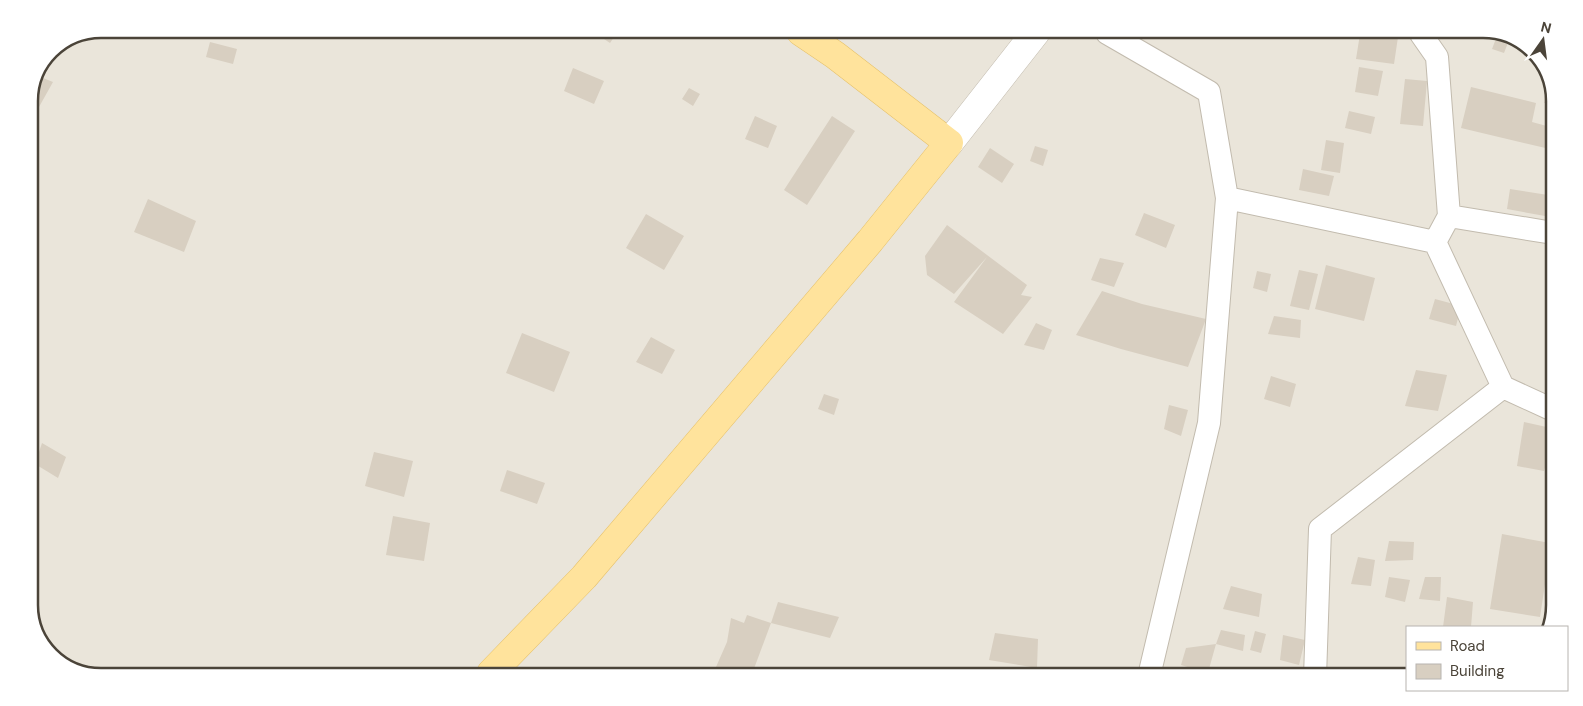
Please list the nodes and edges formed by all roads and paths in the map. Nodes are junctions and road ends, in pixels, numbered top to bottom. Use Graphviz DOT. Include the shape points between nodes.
graph roads {
  1 [pos="808,37"];
  2 [pos="1032,37"];
  3 [pos="1114,37"];
  4 [pos="1423,37"];
  5 [pos="949,143"];
  6 [pos="1227,198"];
  7 [pos="1449,216"];
  8 [pos="1545,232"];
  9 [pos="1435,242"];
  10 [pos="1503,386"];
  11 [pos="1546,406"];
  12 [pos="496,668"];
  13 [pos="1152,668"];
  14 [pos="1315,668"];
  1 -- 5 [label="main road"];
  2 -- 5 [label="street"];
  3 -- 6 [label="street" via="1209,92"];
  4 -- 7 [label="street" via="1437,57"];
  5 -- 12 [label="main road" via="864,248 584,577"];
  6 -- 9 [label="street"];
  6 -- 13 [label="street" via="1209,423"];
  7 -- 8 [label="street"];
  7 -- 9 [label="street"];
  9 -- 10 [label="street"];
  10 -- 11 [label="street"];
  10 -- 14 [label="street" via="1320,529"];
}
